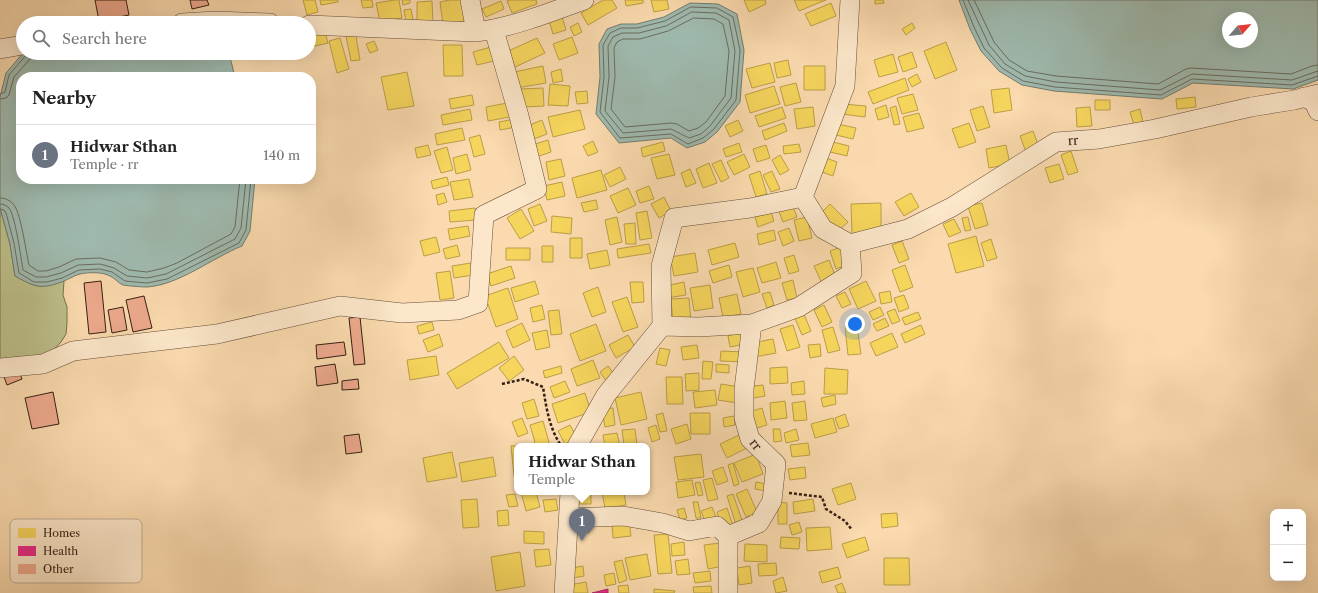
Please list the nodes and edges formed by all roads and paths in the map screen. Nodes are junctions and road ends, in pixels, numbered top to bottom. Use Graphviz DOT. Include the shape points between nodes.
graph roads {
  1 [pos="470,0"];
  2 [pos="584,0"];
  3 [pos="850,0"];
  4 [pos="316,25"];
  5 [pos="485,31"];
  6 [pos="16,46"];
  7 [pos="0,49"];
  8 [pos="1311,96"];
  9 [pos="1318,111"];
  10 [pos="803,197"];
  11 [pos="850,244"];
  12 [pos="752,324"];
  13 [pos="662,326"];
  14 [pos="0,368"];
  15 [pos="502,384"];
  16 [pos="559,443"];
  17 [pos="579,443"];
  18 [pos="773,492"];
  19 [pos="570,495"];
  20 [pos="569,518"];
  21 [pos="852,530"];
  22 [pos="728,536"];
  23 [pos="564,593"];
  24 [pos="728,593"];
  1 -- 5 [label="street"];
  2 -- 5 [label="street"];
  3 -- 10 [label="street" via="844,86"];
  4 -- 5 [label="street"];
  5 -- 14 [label="street" via="519,116 537,189 484,215 478,304 458,310 402,313 340,306 217,334 73,351 43,364"];
  6 -- 7 [label="street"];
  8 -- 9 [label="street"];
  8 -- 11 [label="street, rr" via="1155,129 1056,142 952,207 908,229"];
  10 -- 11 [label="street" via="823,229"];
  10 -- 13 [label="street" via="750,208 674,218 661,266"];
  11 -- 12 [label="street" via="852,274 799,306"];
  12 -- 13 [label="street"];
  12 -- 18 [label="street, rr" via="744,389 744,418 750,439 776,464"];
  13 -- 17 [label="street" via="606,395"];
  15 -- 16 [label="path" via="524,379 543,387 546,406"];
  18 -- 21 [label="path" via="822,497 826,509 845,521"];
  18 -- 22 [label="street, rr" via="772,501 759,523"];
  19 -- 20 [label="street"];
  20 -- 22 [label="street" via="623,516 663,523 689,532 717,526"];
  20 -- 23 [label="street"];
  22 -- 24 [label="street"];
}
